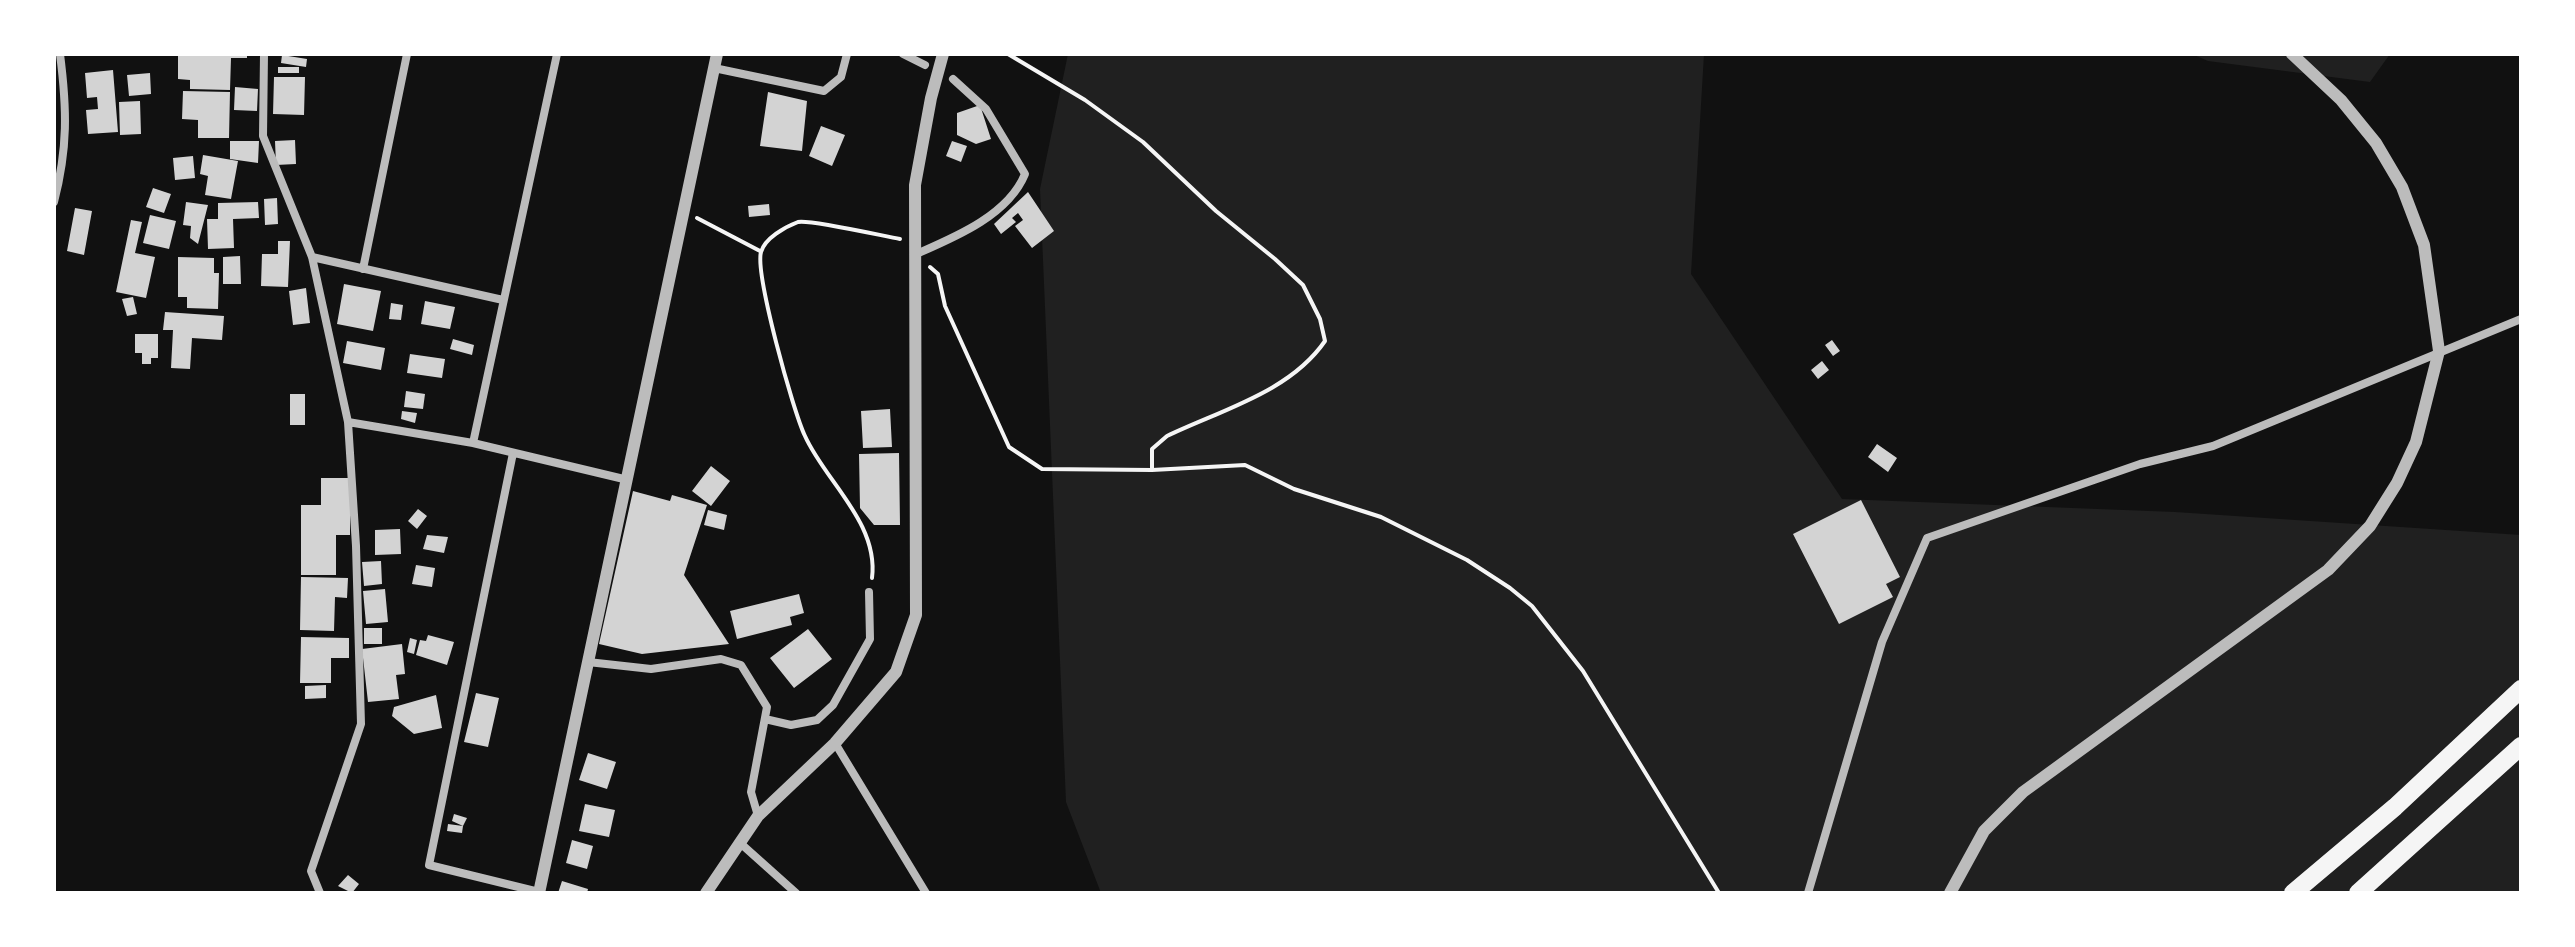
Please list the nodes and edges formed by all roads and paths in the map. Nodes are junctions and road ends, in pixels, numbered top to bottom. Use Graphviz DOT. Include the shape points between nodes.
graph roads {
  1 [pos="60,54"];
  2 [pos="264,54"];
  3 [pos="407,54"];
  4 [pos="557,54"];
  5 [pos="717,54"];
  6 [pos="847,54"];
  7 [pos="903,54"];
  8 [pos="943,54"];
  9 [pos="1008,54"];
  10 [pos="2292,54"];
  11 [pos="925,65"];
  12 [pos="714,68"];
  13 [pos="953,79"];
  14 [pos="54,202"];
  15 [pos="684,211"];
  16 [pos="914,241"];
  17 [pos="761,251"];
  18 [pos="914,255"];
  19 [pos="312,257"];
  20 [pos="363,269"];
  21 [pos="503,300"];
  22 [pos="2521,319"];
  23 [pos="2439,351"];
  24 [pos="348,422"];
  25 [pos="473,443"];
  26 [pos="513,453"];
  27 [pos="1152,470"];
  28 [pos="628,480"];
  29 [pos="869,592"];
  30 [pos="588,662"];
  31 [pos="2521,689"];
  32 [pos="765,719"];
  33 [pos="835,743"];
  34 [pos="2521,746"];
  35 [pos="758,816"];
  36 [pos="738,841"];
  37 [pos="539,892"];
  38 [pos="320,893"];
  39 [pos="706,893"];
  40 [pos="796,893"];
  41 [pos="926,893"];
  42 [pos="1719,893"];
  43 [pos="1808,893"];
  44 [pos="1950,893"];
  45 [pos="2293,893"];
  46 [pos="2358,893"];
  1 -- 14 [label="street" via="66,158"];
  2 -- 19 [label="street" via="263,136"];
  3 -- 20 [label="street"];
  4 -- 21 [label="street"];
  5 -- 12 [label="street"];
  6 -- 12 [label="street" via="841,77 824,91"];
  7 -- 11 [label="street"];
  8 -- 16 [label="street" via="915,185"];
  9 -- 27 [label="path" via="1143,142 1303,285 1320,319 1325,341 1309,363 1284,381 1167,436 1152,449"];
  10 -- 23 [label="street" via="2341,100 2402,187 2424,245"];
  12 -- 15 [label="street"];
  13 -- 18 [label="street" via="986,109 1025,174 1020,187 983,221"];
  15 -- 17 [label="path"];
  15 -- 28 [label="street"];
  16 -- 17 [label="path" via="801,221 775,234"];
  16 -- 18 [label="street"];
  17 -- 29 [label="path" via="762,289 804,436 858,518 873,566"];
  18 -- 27 [label="path" via="938,274 945,306 1009,447 1042,469"];
  18 -- 33 [label="street" via="916,615 896,672"];
  19 -- 20 [label="street"];
  19 -- 24 [label="street"];
  20 -- 21 [label="street"];
  21 -- 25 [label="street"];
  22 -- 23 [label="street"];
  23 -- 43 [label="street" via="2213,446 2140,464 1927,538 1882,642"];
  23 -- 44 [label="street" via="2416,442 2370,526 2328,570 2023,792 1984,831"];
  24 -- 25 [label="street"];
  24 -- 38 [label="street" via="361,724 311,871"];
  25 -- 26 [label="street"];
  26 -- 28 [label="street"];
  26 -- 37 [label="street" via="429,865"];
  27 -- 42 [label="path" via="1245,465 1294,489 1381,517 1510,588 1532,606 1583,671"];
  28 -- 30 [label="street"];
  29 -- 32 [label="street" via="870,639 833,705 817,720 791,725"];
  30 -- 32 [label="street" via="651,669 721,659 741,665 767,707"];
  30 -- 37 [label="street"];
  31 -- 45 [label="highway"];
  32 -- 35 [label="street" via="751,792"];
  33 -- 35 [label="street"];
  33 -- 41 [label="street"];
  34 -- 46 [label="highway"];
  35 -- 36 [label="street"];
  36 -- 39 [label="street"];
  36 -- 40 [label="street"];
}
